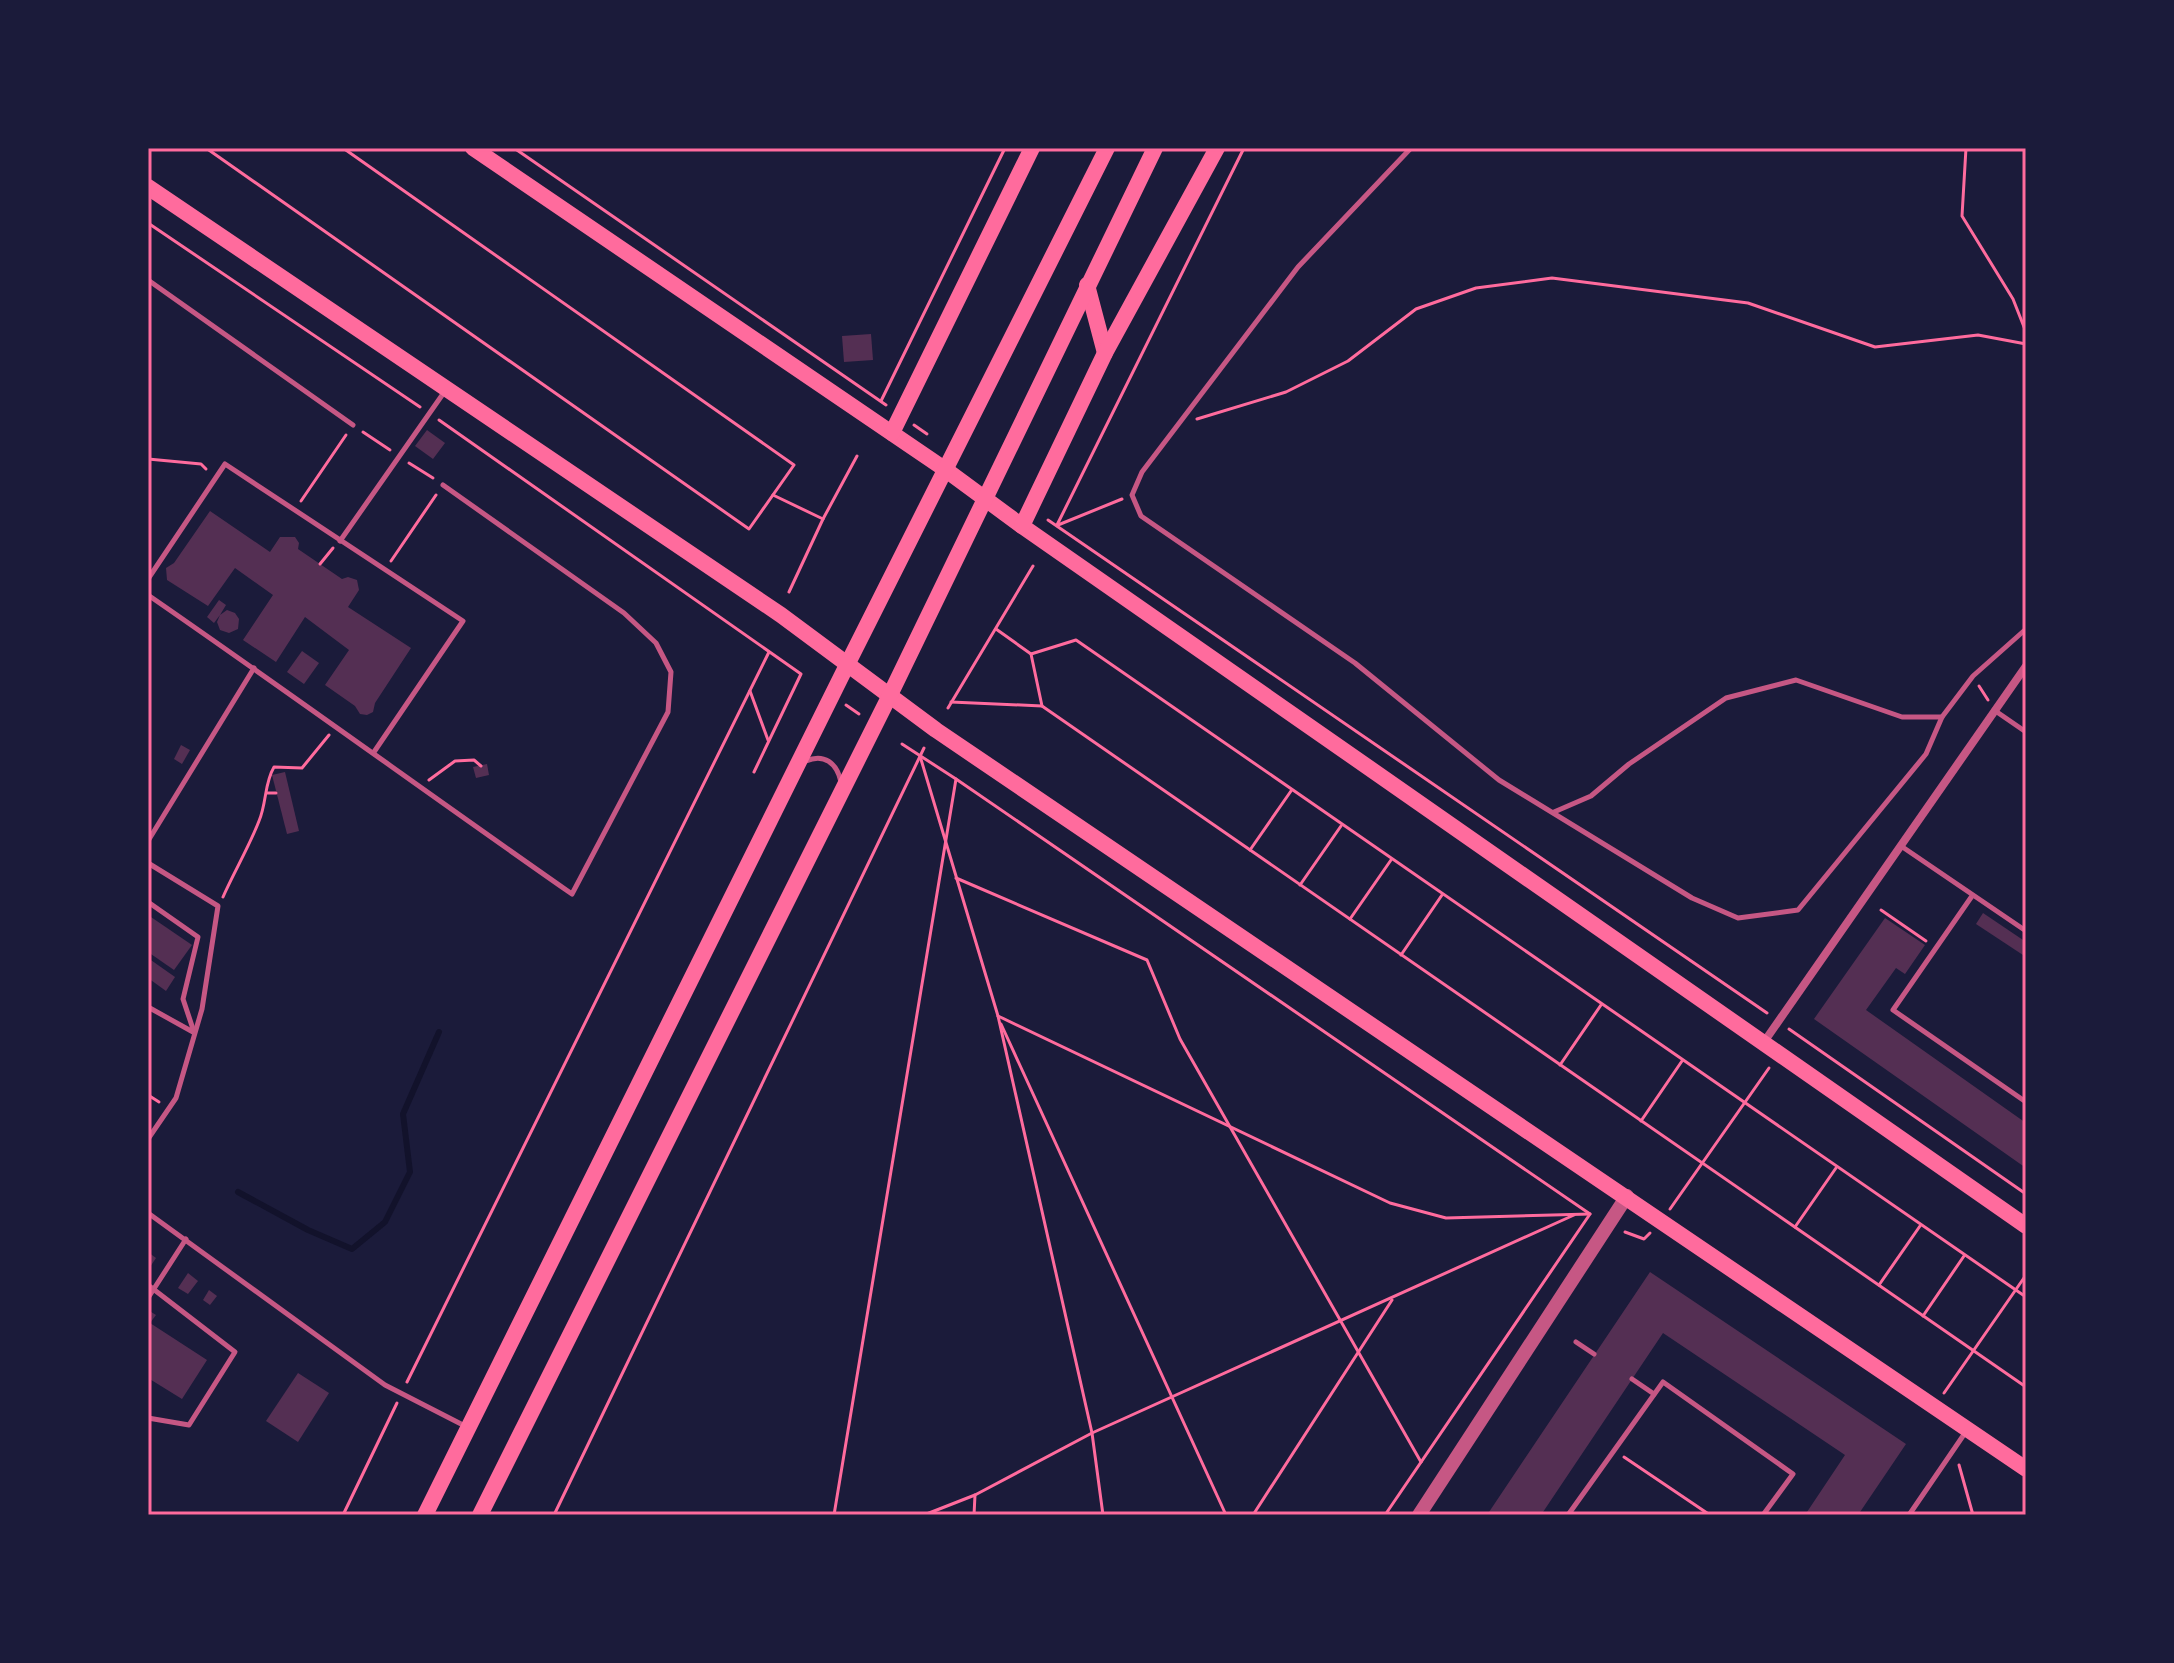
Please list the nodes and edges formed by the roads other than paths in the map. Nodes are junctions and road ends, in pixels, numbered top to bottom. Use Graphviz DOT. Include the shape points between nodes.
graph roads {
  1 [pos="473,148"];
  2 [pos="1032,148"];
  3 [pos="1107,148"];
  4 [pos="1217,148"];
  5 [pos="1411,148"];
  6 [pos="1154,149"];
  7 [pos="148,187"];
  8 [pos="148,280"];
  9 [pos="1087,285"];
  10 [pos="1105,353"];
  11 [pos="447,389"];
  12 [pos="353,425"];
  13 [pos="892,433"];
  14 [pos="946,470"];
  15 [pos="443,485"];
  16 [pos="985,500"];
  17 [pos="1022,526"];
  18 [pos="340,541"];
  19 [pos="148,579"];
  20 [pos="148,595"];
  21 [pos="2026,629"];
  22 [pos="847,665"];
  23 [pos="2026,666"];
  24 [pos="254,668"];
  25 [pos="889,697"];
  26 [pos="1994,710"];
  27 [pos="1942,717"];
  28 [pos="2026,732"];
  29 [pos="374,752"];
  30 [pos="793,773"];
  31 [pos="840,795"];
  32 [pos="1553,812"];
  33 [pos="148,841"];
  34 [pos="1900,846"];
  35 [pos="148,863"];
  36 [pos="1972,896"];
  37 [pos="148,902"];
  38 [pos="2026,931"];
  39 [pos="148,1007"];
  40 [pos="194,1033"];
  41 [pos="1764,1042"];
  42 [pos="2026,1102"];
  43 [pos="148,1139"];
  44 [pos="1627,1196"];
  45 [pos="148,1213"];
  46 [pos="2026,1226"];
  47 [pos="186,1239"];
  48 [pos="151,1287"];
  49 [pos="148,1298"];
  50 [pos="1576,1342"];
  51 [pos="1594,1354"];
  52 [pos="1632,1379"];
  53 [pos="1654,1394"];
  54 [pos="148,1418"];
  55 [pos="469,1428"];
  56 [pos="1968,1429"];
  57 [pos="2026,1469"];
  58 [pos="425,1515"];
  59 [pos="480,1515"];
  60 [pos="1419,1515"];
  61 [pos="1568,1515"];
  62 [pos="1763,1515"];
  63 [pos="1909,1515"];
  1 -- 13 [label="main road"];
  2 -- 13 [label="main road"];
  3 -- 14 [label="main road"];
  4 -- 10 [label="main road"];
  5 -- 32 [label="lane" via="1298,267 1174,427 1132,495 1141,516 1355,663 1499,780"];
  6 -- 9 [label="main road"];
  7 -- 11 [label="main road"];
  8 -- 12 [label="lane"];
  9 -- 10 [label="main road"];
  9 -- 16 [label="main road"];
  10 -- 17 [label="main road"];
  11 -- 18 [label="lane"];
  11 -- 22 [label="main road"];
  13 -- 14 [label="main road"];
  14 -- 16 [label="main road"];
  14 -- 22 [label="main road"];
  15 -- 29 [label="lane" via="624,613 656,643 671,672 668,712 572,894"];
  16 -- 17 [label="main road"];
  16 -- 25 [label="main road"];
  17 -- 41 [label="main road"];
  18 -- 19 [label="lane" via="225,464"];
  18 -- 29 [label="lane" via="463,621"];
  20 -- 24 [label="lane"];
  21 -- 27 [label="lane" via="1973,676"];
  22 -- 25 [label="main road"];
  22 -- 30 [label="main road"];
  23 -- 26 [label="street"];
  24 -- 29 [label="lane"];
  24 -- 33 [label="lane"];
  25 -- 31 [label="main road"];
  25 -- 44 [label="main road"];
  26 -- 28 [label="lane"];
  26 -- 34 [label="street"];
  27 -- 32 [label="lane" via="1902,717 1796,680 1726,698 1591,796"];
  27 -- 32 [label="lane" via="1926,754 1798,910 1738,918 1692,898"];
  30 -- 31 [label="lane" via="813,758 832,762 840,775"];
  30 -- 55 [label="main road"];
  31 -- 59 [label="main road"];
  34 -- 36 [label="lane"];
  34 -- 41 [label="street"];
  35 -- 40 [label="lane" via="218,906"];
  36 -- 38 [label="lane"];
  36 -- 42 [label="lane" via="1893,1010"];
  37 -- 40 [label="lane" via="198,937 183,999"];
  39 -- 40 [label="lane"];
  40 -- 43 [label="lane" via="176,1098"];
  41 -- 46 [label="main road"];
  44 -- 56 [label="main road"];
  44 -- 60 [label="street"];
  45 -- 47 [label="lane"];
  47 -- 48 [label="lane"];
  47 -- 55 [label="lane" via="385,1385"];
  48 -- 49 [label="lane"];
  48 -- 54 [label="lane" via="235,1352 189,1425"];
  50 -- 51 [label="lane"];
  52 -- 53 [label="lane"];
  53 -- 61 [label="lane"];
  53 -- 62 [label="lane" via="1663,1382 1793,1474"];
  55 -- 58 [label="main road"];
  56 -- 57 [label="main road"];
  56 -- 63 [label="lane"];
}
